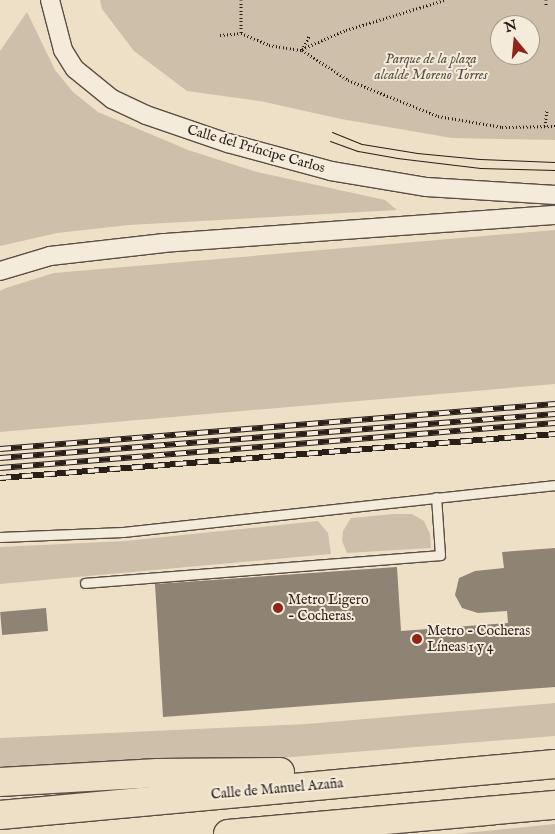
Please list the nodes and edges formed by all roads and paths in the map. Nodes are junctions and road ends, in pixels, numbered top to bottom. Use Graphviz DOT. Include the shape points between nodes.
graph roads {
  1 [pos="50,0"];
  2 [pos="240,0"];
  3 [pos="445,0"];
  4 [pos="546,0"];
  5 [pos="546,6"];
  6 [pos="241,33"];
  7 [pos="220,35"];
  8 [pos="309,36"];
  9 [pos="302,50"];
  10 [pos="547,109"];
  11 [pos="545,126"];
  12 [pos="555,126"];
  13 [pos="555,195"];
  14 [pos="555,215"];
  15 [pos="0,271"];
  16 [pos="555,485"];
  17 [pos="436,497"];
  18 [pos="0,537"];
  19 [pos="84,583"];
  20 [pos="555,764"];
  21 [pos="454,772"];
  22 [pos="9,780"];
  23 [pos="555,805"];
  24 [pos="0,815"];
  25 [pos="402,818"];
  26 [pos="228,834"];
  27 [pos="338,834"];
  1 -- 13 [label="street, Calle del Príncipe Carlos" via="63,50 75,69 112,98 146,116 228,144 331,171 427,187"];
  2 -- 6 [label="path"];
  3 -- 9 [label="path" via="346,30"];
  4 -- 5 [label="path"];
  6 -- 7 [label="path"];
  6 -- 9 [label="path" via="269,45"];
  8 -- 9 [label="path"];
  9 -- 11 [label="path" via="348,80 438,116 502,127"];
  10 -- 11 [label="path"];
  11 -- 12 [label="path"];
  14 -- 15 [label="street" via="164,243 50,256"];
  16 -- 17 [label="lane"];
  17 -- 18 [label="lane" via="123,532"];
  17 -- 19 [label="lane" via="440,556"];
  20 -- 21 [label="highway, Calle de Manuel Azaña"];
  21 -- 22 [label="highway" via="158,773"];
  21 -- 24 [label="highway, Calle de Manuel Azaña"];
  23 -- 25 [label="highway"];
  25 -- 26 [label="highway"];
  25 -- 27 [label="highway"];
}
